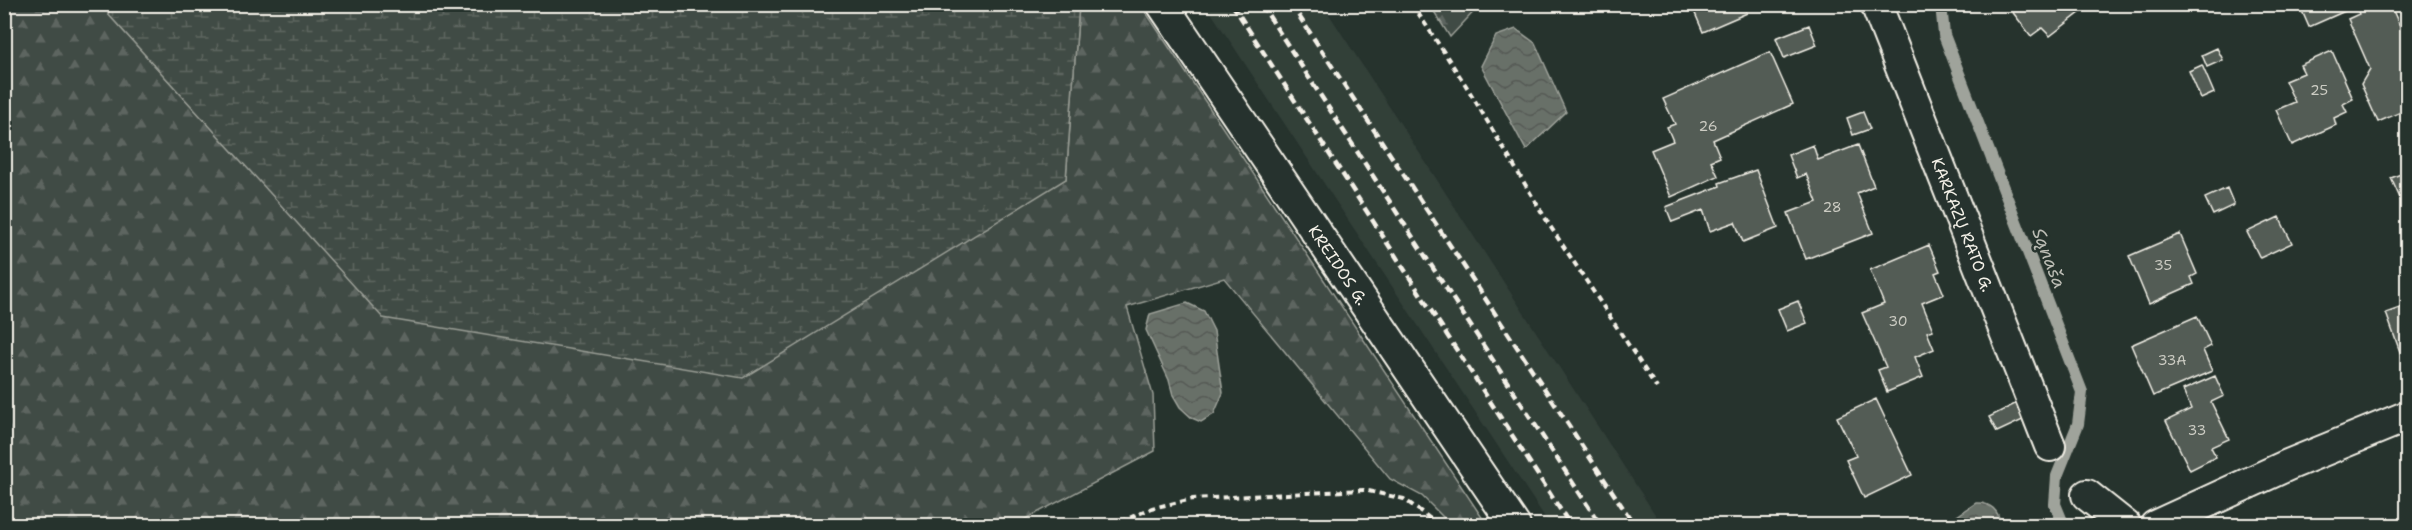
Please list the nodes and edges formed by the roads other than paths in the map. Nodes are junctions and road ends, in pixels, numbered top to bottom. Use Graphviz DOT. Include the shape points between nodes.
graph roads {
  1 [pos="1162,4"];
  2 [pos="1876,4"];
  3 [pos="2408,416"];
  4 [pos="2050,446"];
  5 [pos="2087,495"];
  6 [pos="1515,525"];
  7 [pos="2126,525"];
  8 [pos="2155,525"];
  1 -- 6 [label="street, KREIDOS G."];
  2 -- 4 [label="street, KARKAZŲ RATO G."];
  3 -- 8 [label="street"];
  5 -- 7 [label="street"];
}
